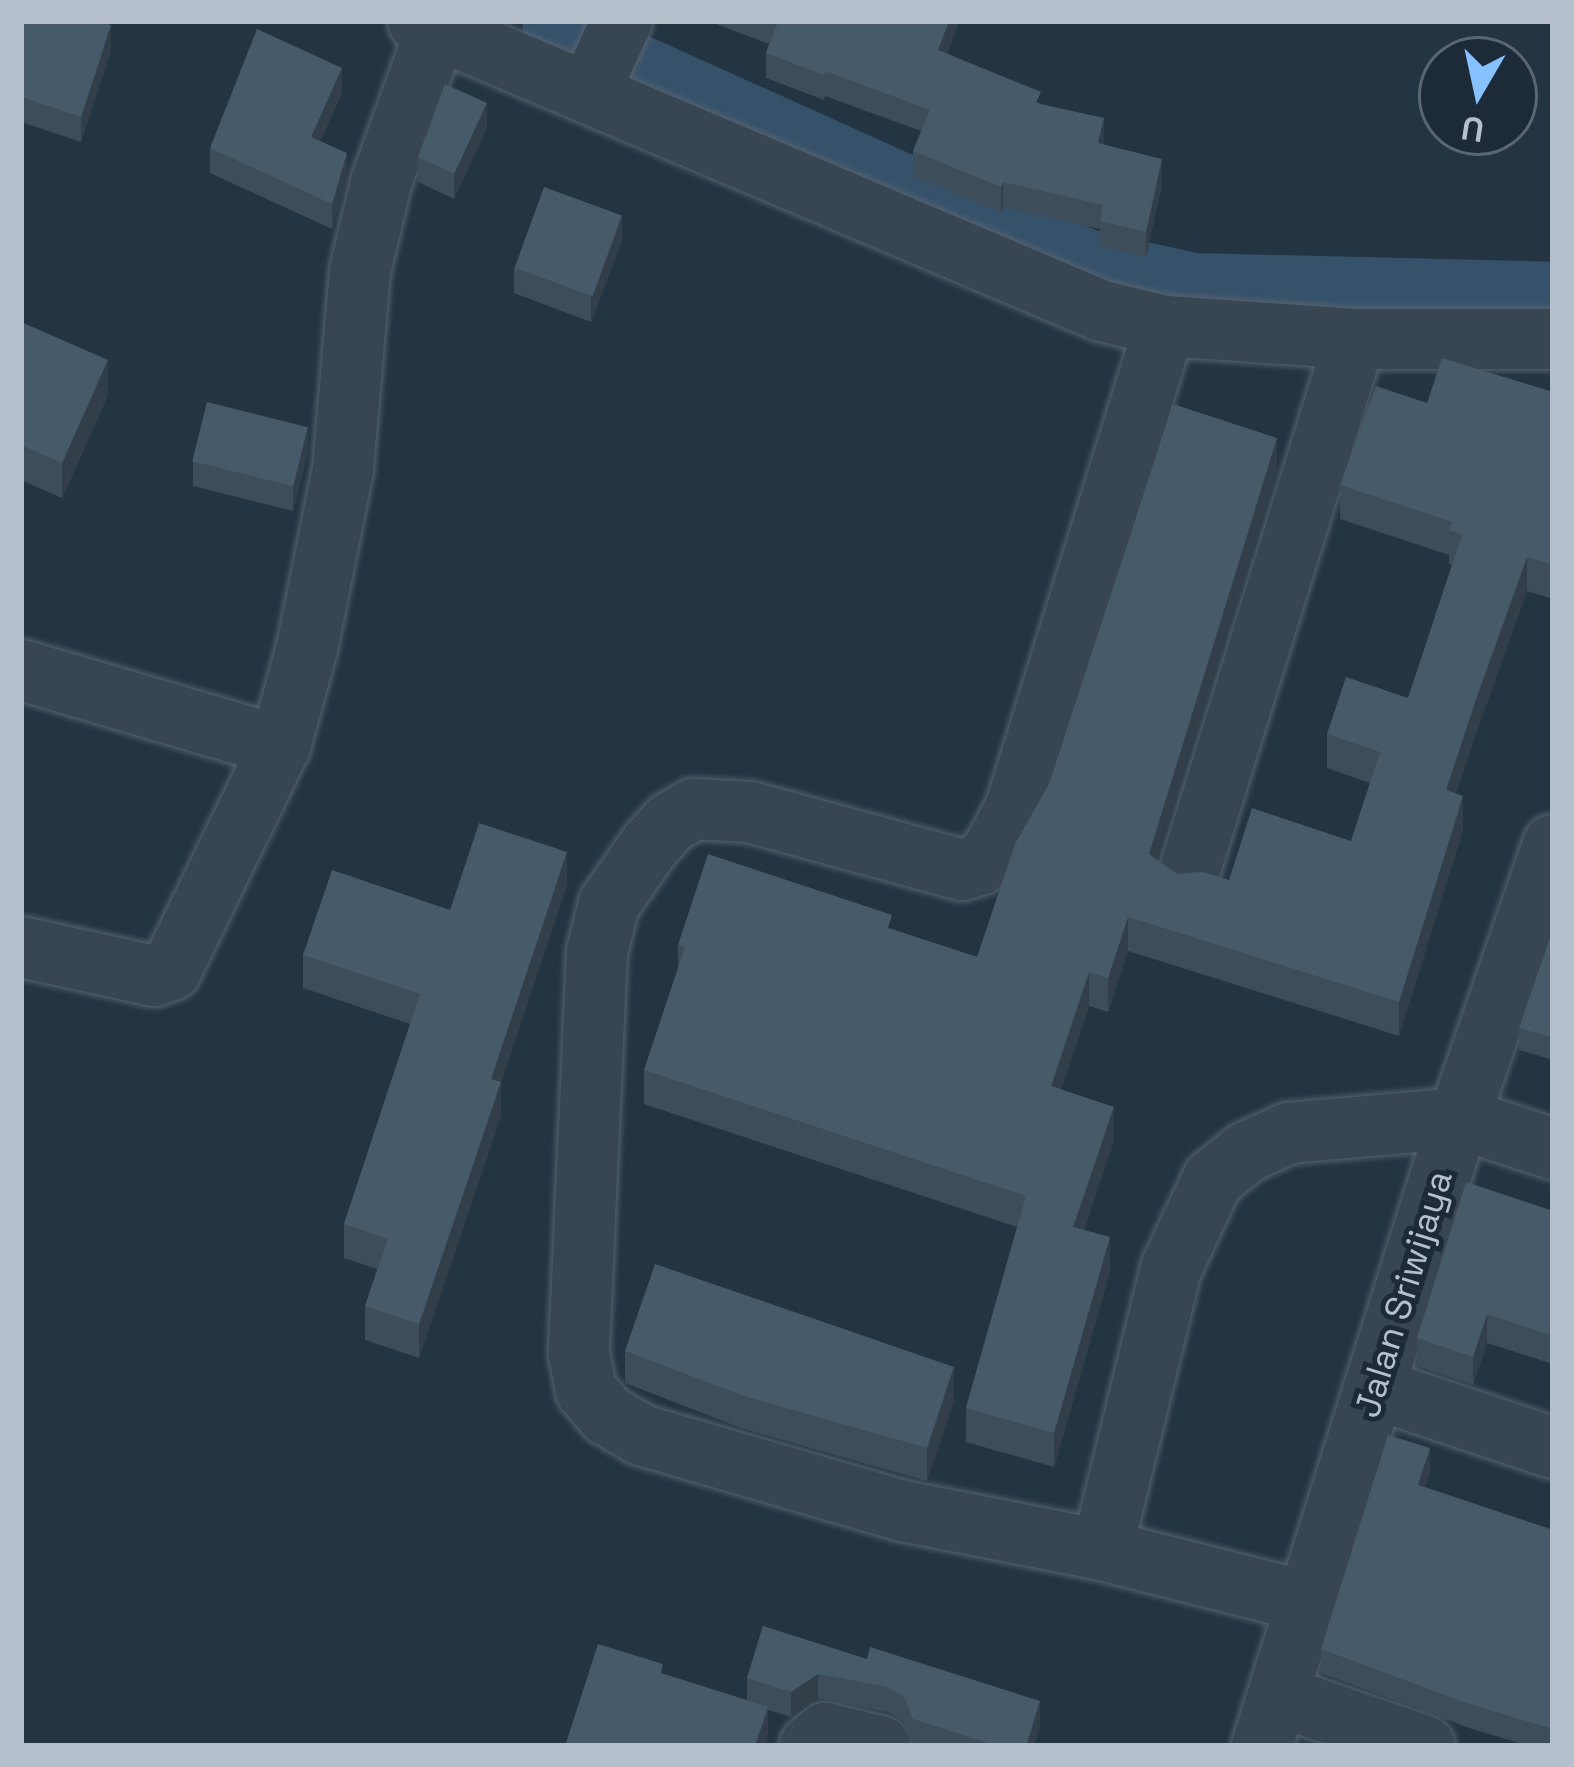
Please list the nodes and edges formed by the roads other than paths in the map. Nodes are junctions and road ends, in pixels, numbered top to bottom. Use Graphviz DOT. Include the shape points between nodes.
graph roads {
  1 [pos="428,24"];
  2 [pos="605,57"];
  3 [pos="1165,326"];
  4 [pos="1355,338"];
  5 [pos="1553,340"];
  6 [pos="21,670"];
  7 [pos="280,746"];
  8 [pos="1552,850"];
  9 [pos="1188,876"];
  10 [pos="21,947"];
  11 [pos="1459,1118"];
  12 [pos="1553,1149"];
  13 [pos="1375,1388"];
  14 [pos="1553,1448"];
  15 [pos="1102,1550"];
  16 [pos="1310,1603"];
  17 [pos="1271,1721"];
  18 [pos="810,1746"];
  19 [pos="880,1746"];
  20 [pos="1425,1746"];
  1 -- 2 [label="street"];
  1 -- 7 [label="street" via="360,271 343,469"];
  2 -- 3 [label="street" via="1102,311"];
  3 -- 4 [label="street"];
  3 -- 15 [label="street" via="1016,806 993,850 962,870 750,812 694,809 670,823 609,904 596,974 579,1354 586,1390 607,1415 641,1435 903,1510"];
  4 -- 5 [label="street"];
  4 -- 9 [label="street"];
  6 -- 7 [label="street"];
  7 -- 10 [label="street" via="171,970 154,976"];
  8 -- 11 [label="street, Jalan Sriwijaya"];
  11 -- 12 [label="street"];
  11 -- 13 [label="street, Jalan Sriwijaya"];
  11 -- 15 [label="street" via="1289,1133 1213,1179 1171,1269"];
  13 -- 14 [label="street"];
  13 -- 16 [label="street, Jalan Sriwijaya"];
  15 -- 16 [label="street"];
  16 -- 17 [label="street, Jalan Sriwijaya"];
  17 -- 20 [label="street"];
  18 -- 19 [label="street" via="826,1733"];
}
